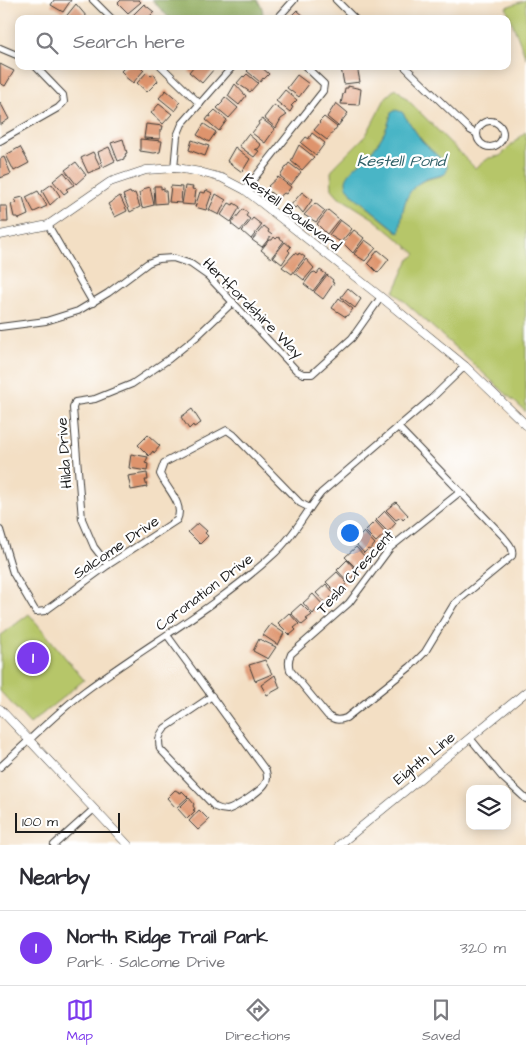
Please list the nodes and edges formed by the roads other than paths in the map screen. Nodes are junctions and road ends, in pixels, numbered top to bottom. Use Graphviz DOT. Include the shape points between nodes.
graph roads {
  1 [pos="93,0"];
  2 [pos="294,0"];
  3 [pos="336,0"];
  4 [pos="108,15"];
  5 [pos="281,15"];
  6 [pos="351,15"];
  7 [pos="0,48"];
  8 [pos="15,54"];
  9 [pos="39,70"];
  10 [pos="165,70"];
  11 [pos="230,70"];
  12 [pos="310,70"];
  13 [pos="408,70"];
  14 [pos="200,104"];
  15 [pos="477,134"];
  16 [pos="0,141"];
  17 [pos="174,169"];
  18 [pos="245,190"];
  19 [pos="48,225"];
  20 [pos="0,235"];
  21 [pos="381,297"];
  22 [pos="233,302"];
  23 [pos="93,303"];
  24 [pos="0,327"];
  25 [pos="465,366"];
  26 [pos="526,426"];
  27 [pos="398,427"];
  28 [pos="460,492"];
  29 [pos="310,508"];
  30 [pos="0,530"];
  31 [pos="108,565"];
  32 [pos="167,635"];
  33 [pos="526,692"];
  34 [pos="212,696"];
  35 [pos="0,709"];
  36 [pos="470,738"];
  37 [pos="30,740"];
  38 [pos="0,766"];
  39 [pos="526,799"];
  40 [pos="94,808"];
  41 [pos="54,845"];
  42 [pos="128,845"];
  43 [pos="339,845"];
  1 -- 4 [label="street"];
  2 -- 5 [label="street"];
  3 -- 6 [label="street"];
  7 -- 8 [label="street"];
  9 -- 16 [label="street" via="63,95 64,102"];
  10 -- 14 [label="street"];
  11 -- 14 [label="street"];
  12 -- 18 [label="street" via="324,84 324,91"];
  13 -- 15 [label="street"];
  14 -- 17 [label="street" via="179,130"];
  15 -- 15 [label="street" via="480,125 488,121 496,122 503,133 493,146 481,143"];
  17 -- 18 [label="street, Kestell Boulevard" via="222,178"];
  17 -- 19 [label="street, Kestell Boulevard" via="146,170 110,182"];
  18 -- 21 [label="street, Kestell Boulevard"];
  19 -- 20 [label="street, Kestell Boulevard"];
  19 -- 23 [label="street"];
  21 -- 22 [label="street, Hertfordshire Way" via="352,338 312,374 297,371"];
  21 -- 25 [label="street, Kestell Boulevard"];
  22 -- 23 [label="street, Hertfordshire Way" via="208,276 191,264 173,258 148,262"];
  22 -- 31 [label="street, Hilda Drive" via="195,338 132,384 95,399 76,402 73,408 82,519 94,547"];
  23 -- 24 [label="street, Hertfordshire Way" via="46,321"];
  25 -- 26 [label="street, Kestell Boulevard"];
  25 -- 27 [label="street, Coronation Drive"];
  27 -- 28 [label="street, Tesla Crescent"];
  27 -- 29 [label="street, Coronation Drive" via="321,493"];
  28 -- 28 [label="street, Tesla Crescent" via="390,548 349,603 291,654 290,670 333,720 346,718 410,667 425,652 454,604 512,556 511,546"];
  29 -- 31 [label="street, Salcome Drive" via="300,503 227,430 164,464 160,474 179,508 177,520"];
  29 -- 32 [label="street, Coronation Drive" via="294,534 276,552 232,590"];
  30 -- 31 [label="street, Salcome Drive" via="13,573 36,612 45,611"];
  32 -- 34 [label="street"];
  32 -- 37 [label="street, Coronation Drive" via="85,692"];
  33 -- 36 [label="street, Eighth Line"];
  34 -- 34 [label="street" via="267,776 263,788 227,810 215,807 160,749 158,741 165,728"];
  35 -- 37 [label="street"];
  36 -- 39 [label="street" via="502,778"];
  36 -- 43 [label="street, Eighth Line"];
  37 -- 38 [label="street, Coronation Drive"];
  37 -- 40 [label="street"];
  40 -- 41 [label="street"];
  40 -- 42 [label="street"];
}
